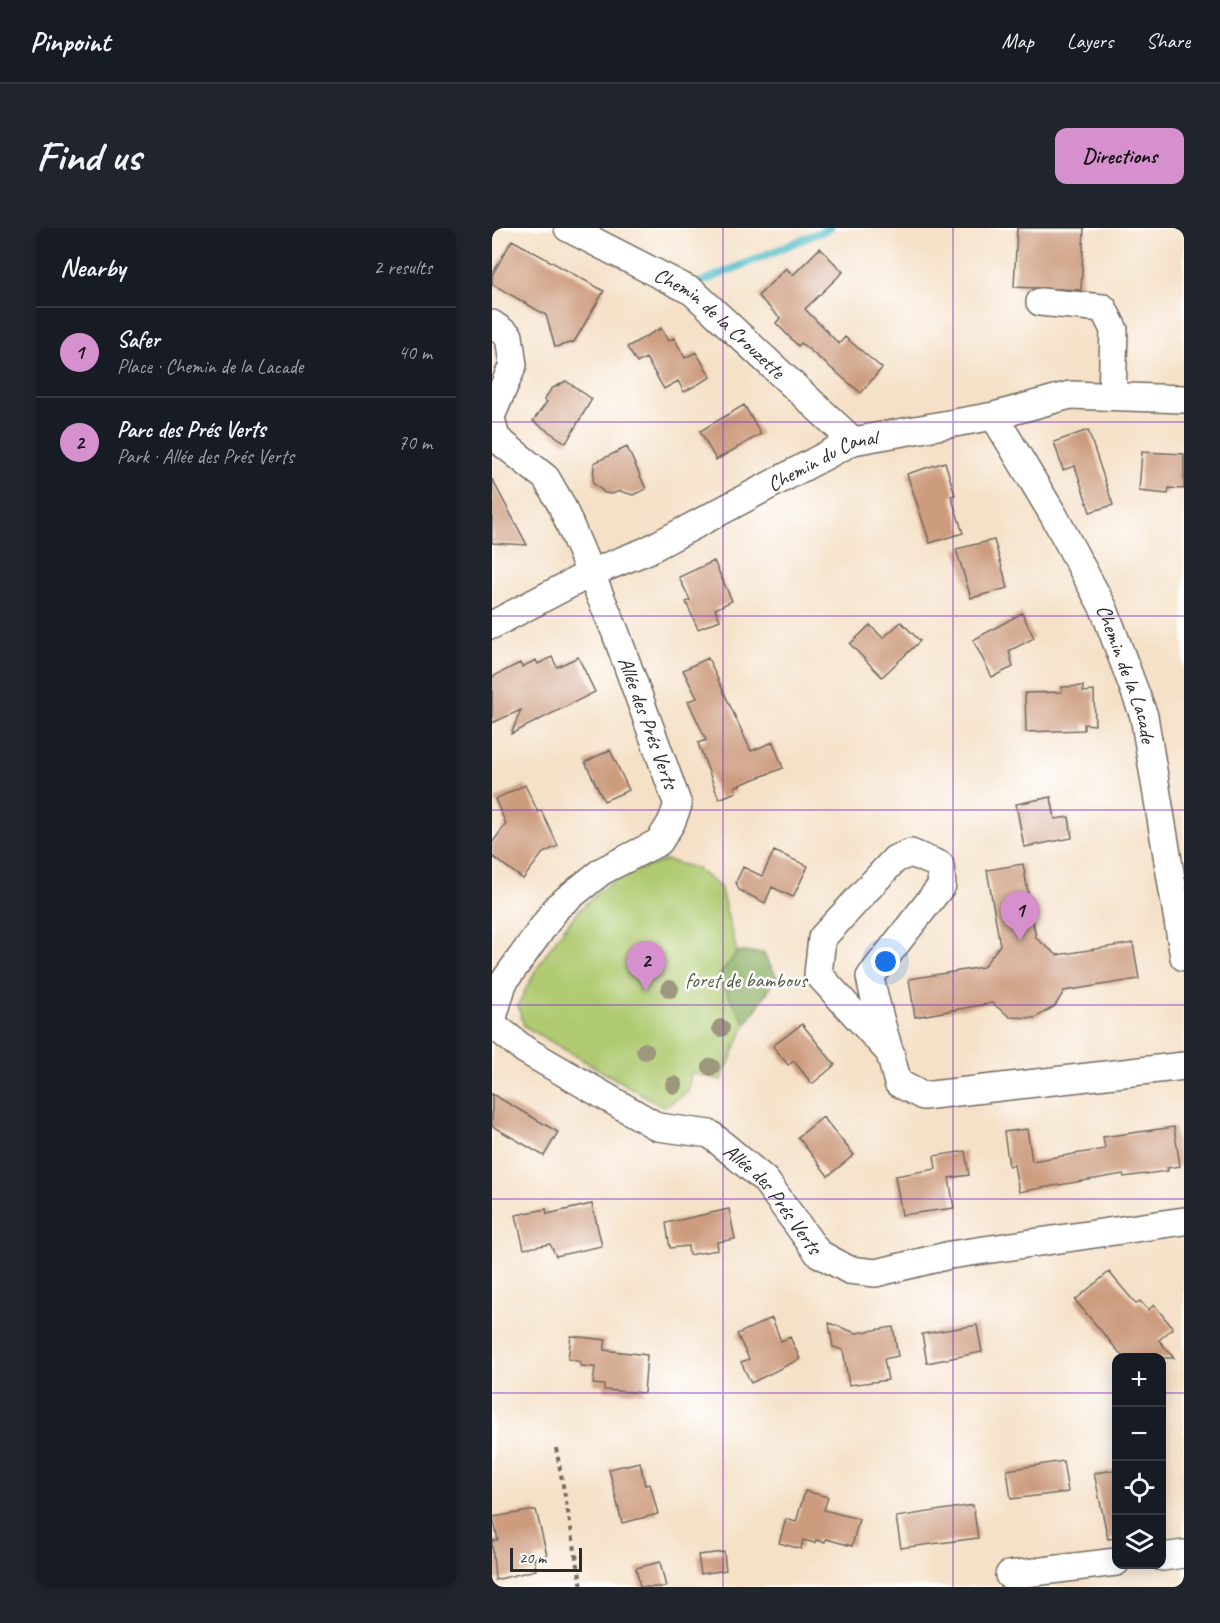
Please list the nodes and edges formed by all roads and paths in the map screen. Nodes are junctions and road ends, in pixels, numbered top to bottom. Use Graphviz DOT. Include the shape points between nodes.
graph roads {
  1 [pos="568,228"];
  2 [pos="1040,302"];
  3 [pos="492,324"];
  4 [pos="1112,396"];
  5 [pos="1184,399"];
  6 [pos="492,414"];
  7 [pos="994,416"];
  8 [pos="492,422"];
  9 [pos="853,441"];
  10 [pos="591,573"];
  11 [pos="492,625"];
  12 [pos="1184,957"];
  13 [pos="492,1023"];
  14 [pos="891,1054"];
  15 [pos="1184,1066"];
  16 [pos="1184,1221"];
  17 [pos="556,1448"];
  18 [pos="1184,1554"];
  19 [pos="1166,1556"];
  20 [pos="1112,1562"];
  21 [pos="1009,1575"];
  22 [pos="582,1587"];
  1 -- 9 [label="street, Chemin de la Crouzette" via="693,292"];
  2 -- 4 [label="street" via="1103,308 1114,330"];
  3 -- 6 [label="street" via="509,336 513,365"];
  4 -- 5 [label="street, Chemin du Canal"];
  4 -- 7 [label="street, Chemin du Canal" via="1070,395"];
  7 -- 9 [label="street, Chemin du Canal"];
  7 -- 12 [label="street, Chemin de la Lacade" via="1104,609 1144,716"];
  8 -- 10 [label="street, Allée des Prés Verts" via="496,438 546,478"];
  9 -- 10 [label="street, Chemin du Canal" via="646,551"];
  10 -- 11 [label="street, Chemin du Canal"];
  10 -- 13 [label="street, Allée des Prés Verts" via="678,805 672,823 658,842 603,871 558,906 503,983"];
  13 -- 16 [label="street, Allée des Prés Verts" via="525,1050 658,1127 710,1134 765,1180 818,1253 849,1270 876,1273 950,1255"];
  14 -- 14 [label="street" via="870,977 942,885 940,865 911,853 895,859 822,938 818,974"];
  14 -- 15 [label="street" via="898,1083 923,1096"];
  17 -- 22 [label="path"];
  18 -- 19 [label="street"];
  20 -- 21 [label="street"];
}
